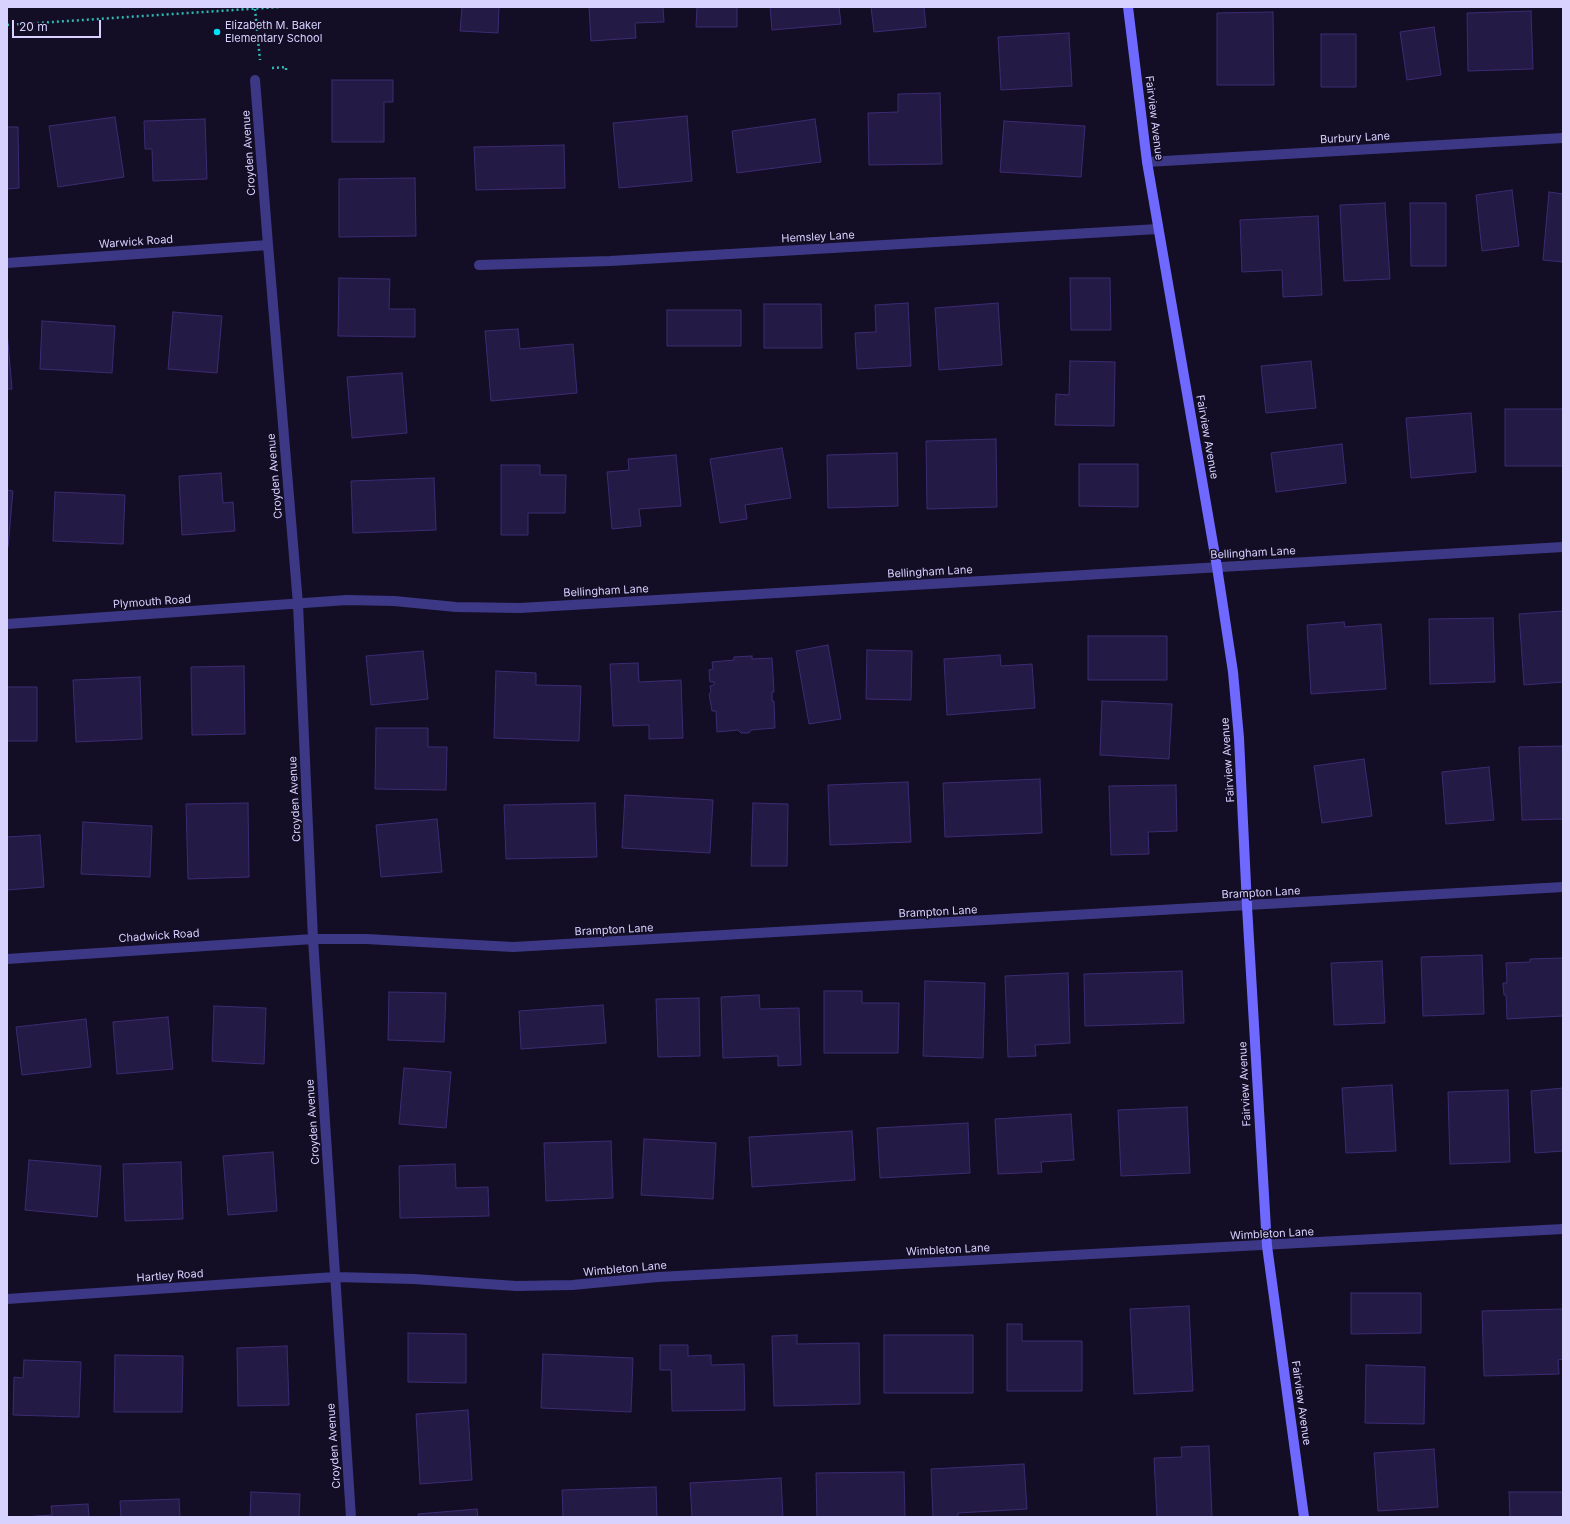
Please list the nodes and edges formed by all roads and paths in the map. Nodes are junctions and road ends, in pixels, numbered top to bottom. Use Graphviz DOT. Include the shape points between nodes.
graph roads {
  1 [pos="279,7"];
  2 [pos="1128,7"];
  3 [pos="255,9"];
  4 [pos="7,25"];
  5 [pos="260,62"];
  6 [pos="271,68"];
  7 [pos="286,72"];
  8 [pos="255,80"];
  9 [pos="1563,138"];
  10 [pos="1148,162"];
  11 [pos="1158,229"];
  12 [pos="268,246"];
  13 [pos="7,263"];
  14 [pos="479,266"];
  15 [pos="1563,547"];
  16 [pos="1217,567"];
  17 [pos="298,604"];
  18 [pos="7,624"];
  19 [pos="1563,887"];
  20 [pos="1247,906"];
  21 [pos="313,939"];
  22 [pos="7,959"];
  23 [pos="1563,1229"];
  24 [pos="1267,1246"];
  25 [pos="335,1277"];
  26 [pos="7,1299"];
  27 [pos="351,1517"];
  28 [pos="1304,1517"];
  1 -- 3 [label="path"];
  2 -- 10 [label="street, Fairview Avenue"];
  3 -- 4 [label="path"];
  3 -- 5 [label="path"];
  6 -- 7 [label="path" via="286,67"];
  8 -- 12 [label="street, Croyden Avenue"];
  9 -- 10 [label="street, Burbury Lane"];
  10 -- 11 [label="street, Fairview Avenue"];
  11 -- 14 [label="street, Hemsley Lane" via="610,261"];
  11 -- 16 [label="street, Fairview Avenue"];
  12 -- 13 [label="street, Warwick Road"];
  12 -- 17 [label="street, Croyden Avenue"];
  15 -- 16 [label="street, Bellingham Lane"];
  16 -- 17 [label="street, Bellingham Lane" via="520,608 456,607 371,600"];
  16 -- 20 [label="street, Fairview Avenue" via="1239,730"];
  17 -- 18 [label="street, Plymouth Road"];
  17 -- 21 [label="street, Croyden Avenue"];
  19 -- 20 [label="street, Brampton Lane"];
  20 -- 21 [label="street, Brampton Lane" via="513,947"];
  20 -- 24 [label="street, Fairview Avenue"];
  21 -- 22 [label="street, Chadwick Road"];
  21 -- 25 [label="street, Croyden Avenue"];
  23 -- 24 [label="street, Wimbleton Lane"];
  24 -- 25 [label="street, Wimbleton Lane" via="658,1278 572,1285 516,1286"];
  24 -- 28 [label="street, Fairview Avenue"];
  25 -- 26 [label="street, Hartley Road"];
  25 -- 27 [label="street, Croyden Avenue"];
}
